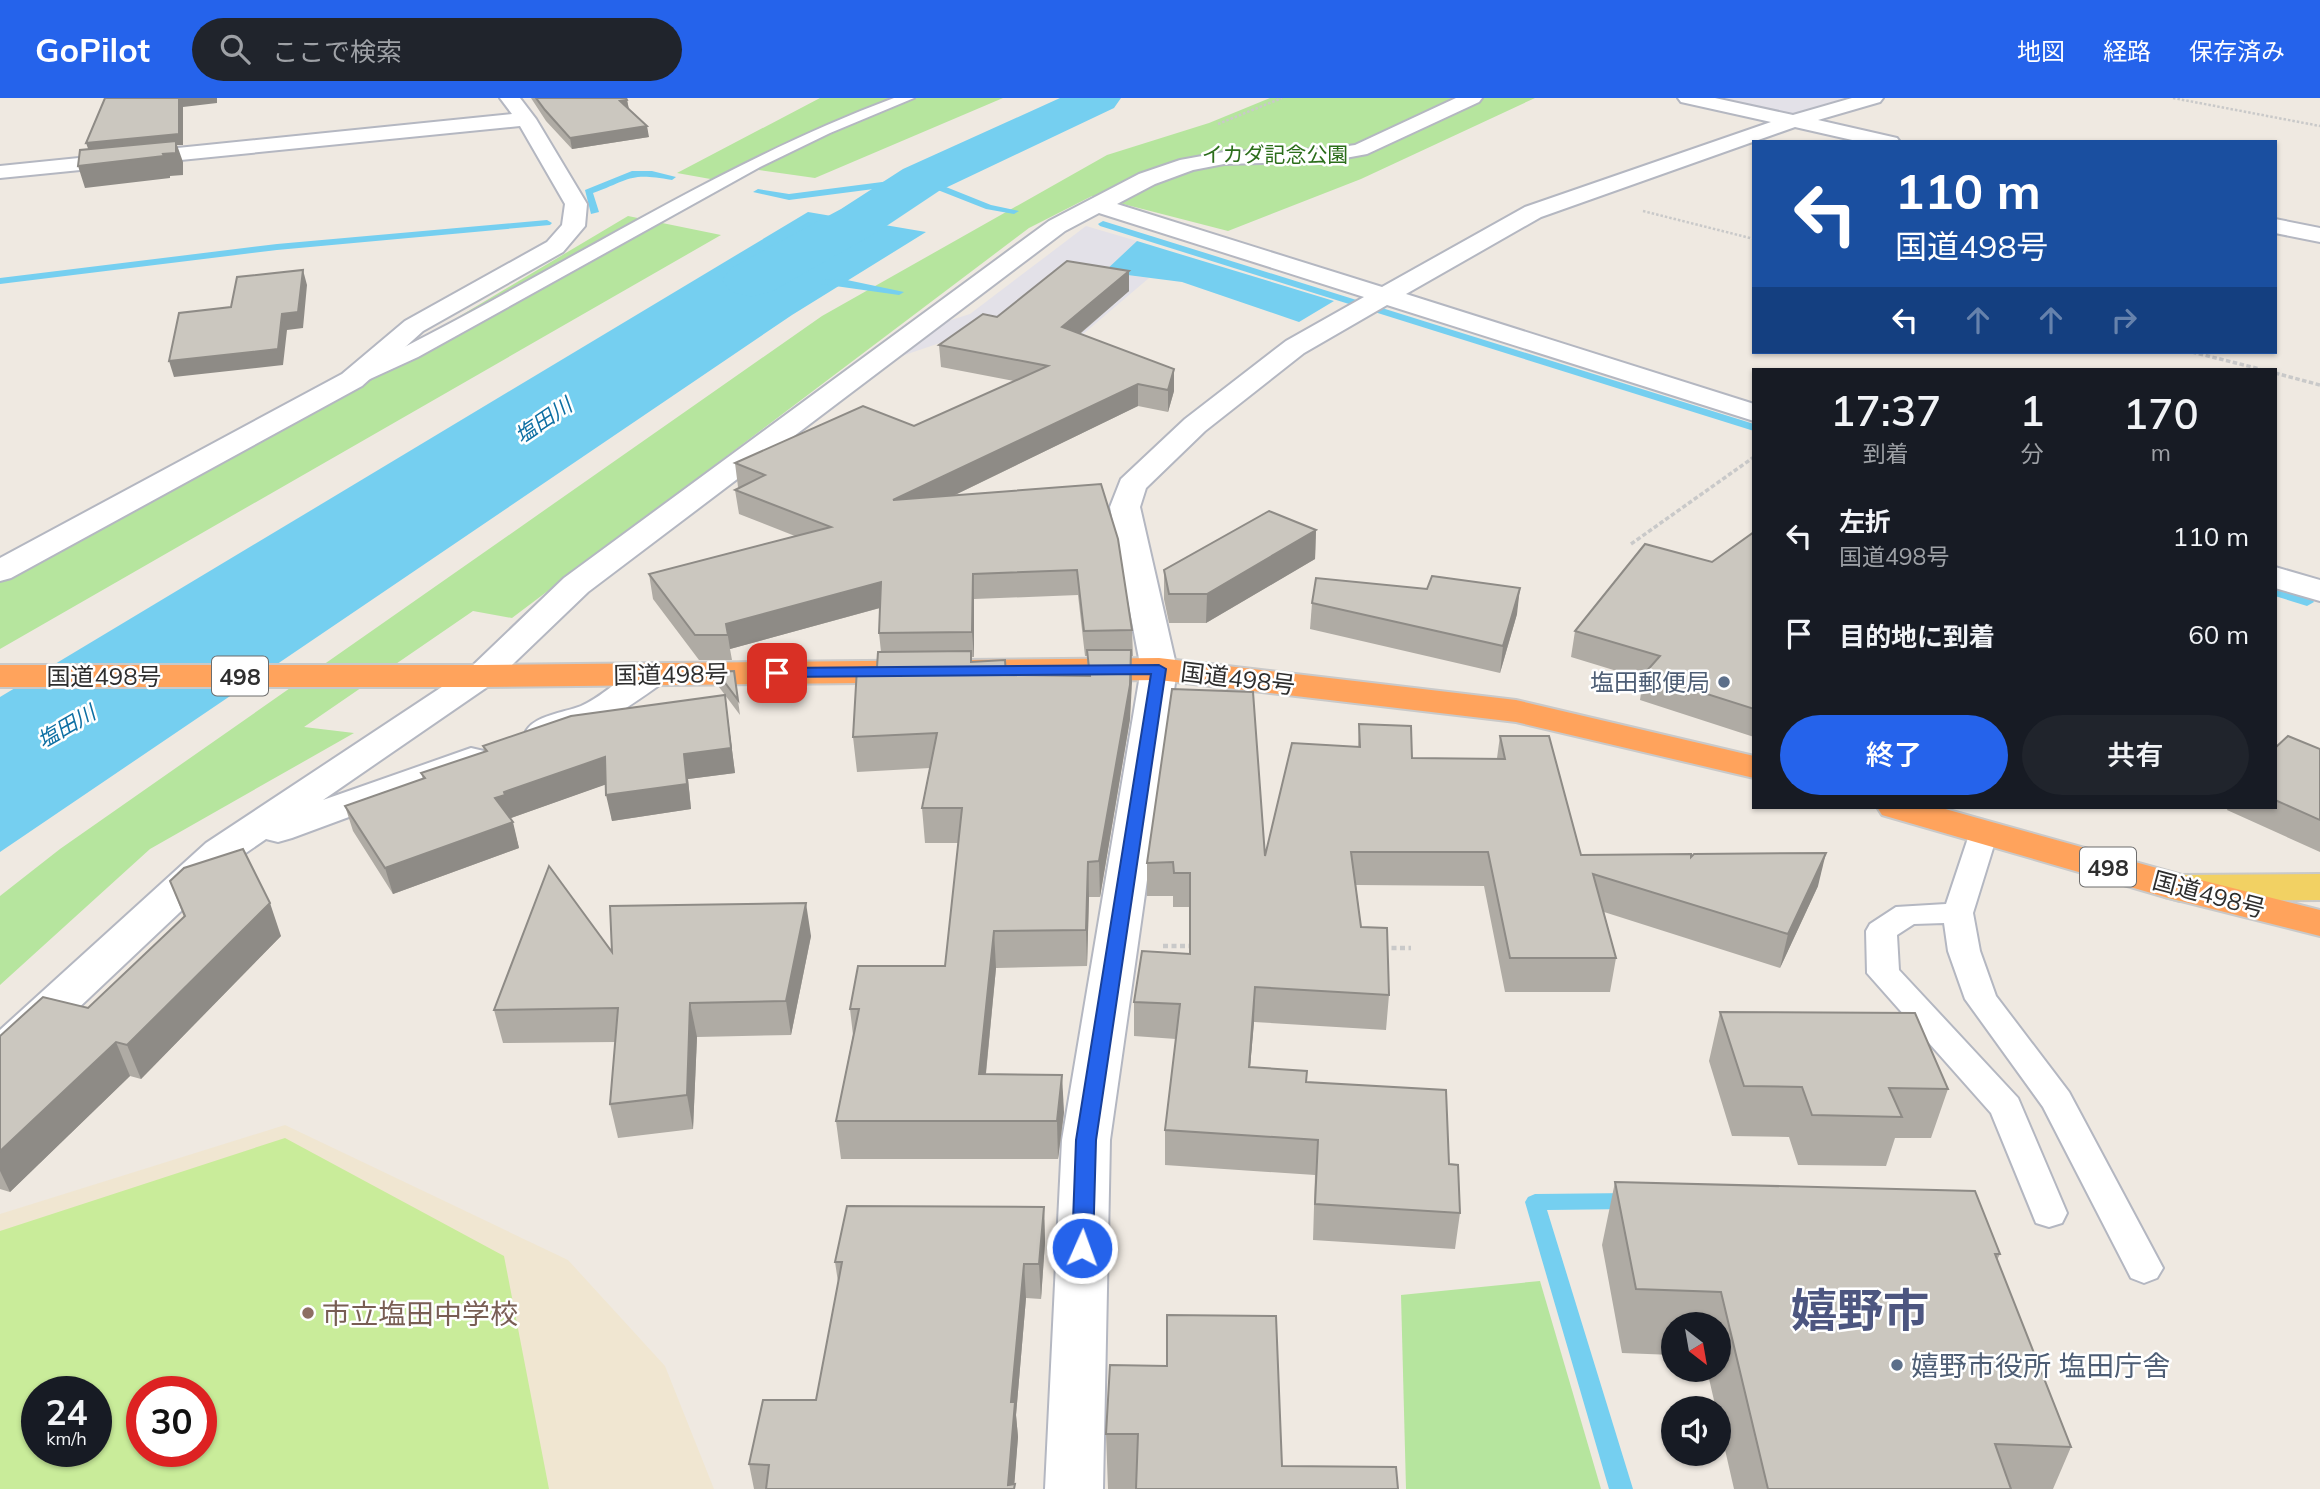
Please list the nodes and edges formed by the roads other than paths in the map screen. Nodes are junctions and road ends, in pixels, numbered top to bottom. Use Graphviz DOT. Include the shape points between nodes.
graph roads {
  1 [pos="510,98"];
  2 [pos="907,98"];
  3 [pos="1472,98"];
  4 [pos="1688,98"];
  5 [pos="1873,98"];
  6 [pos="526,119"];
  7 [pos="1793,121"];
  8 [pos="1881,140"];
  9 [pos="0,172"];
  10 [pos="1098,205"];
  11 [pos="2277,226"];
  12 [pos="2320,235"];
  13 [pos="555,247"];
  14 [pos="1371,302"];
  15 [pos="365,335"];
  16 [pos="324,367"];
  17 [pos="352,380"];
  18 [pos="1752,411"];
  19 [pos="0,544"];
  20 [pos="0,571"];
  21 [pos="2277,578"];
  22 [pos="2320,591"];
  23 [pos="1159,669"];
  24 [pos="653,674"];
  25 [pos="0,676"];
  26 [pos="481,676"];
  27 [pos="1752,767"];
  28 [pos="1903,809"];
  29 [pos="1984,832"];
  30 [pos="220,852"];
  31 [pos="2320,887"];
  32 [pos="2180,888"];
  33 [pos="1958,914"];
  34 [pos="2320,923"];
  35 [pos="0,1056"];
  36 [pos="2049,1213"];
  37 [pos="2144,1268"];
  38 [pos="1074,1489"];
  1 -- 6 [label="street"];
  2 -- 17 [label="lane" via="814,134 677,205 424,348"];
  3 -- 10 [label="street" via="1360,150 1224,158 1188,165 1147,179"];
  4 -- 7 [label="street"];
  5 -- 7 [label="street"];
  6 -- 9 [label="street"];
  6 -- 13 [label="street" via="576,204 573,226"];
  7 -- 8 [label="street"];
  7 -- 14 [label="street" via="1533,212"];
  10 -- 14 [label="street"];
  10 -- 26 [label="street" via="1057,226 576,585"];
  11 -- 12 [label="street"];
  13 -- 15 [label="street" via="503,257"];
  13 -- 17 [label="street" via="414,326"];
  14 -- 18 [label="street"];
  14 -- 23 [label="street" via="1285,354 1195,425 1132,485 1125,506"];
  16 -- 19 [label="street"];
  17 -- 20 [label="street"];
  21 -- 22 [label="street"];
  23 -- 24 [label="highway, 国道498号 / 498"];
  23 -- 27 [label="highway, 国道498号 / 498" via="1516,712"];
  23 -- 38 [label="street" via="1086,1140"];
  24 -- 26 [label="highway, 国道498号 / 498"];
  24 -- 30 [label="street" via="597,712"];
  25 -- 26 [label="highway, 国道498号 / 498"];
  26 -- 30 [label="street"];
  28 -- 29 [label="highway, 国道498号 / 498"];
  29 -- 32 [label="highway, 国道498号 / 498"];
  29 -- 33 [label="lane"];
  30 -- 35 [label="street"];
  31 -- 32 [label="main road"];
  32 -- 34 [label="highway, 国道498号 / 498"];
  33 -- 36 [label="lane" via="1908,914 1881,931 1883,973 2006,1107"];
  33 -- 37 [label="lane" via="1964,951 1982,999 2057,1101"];
}
